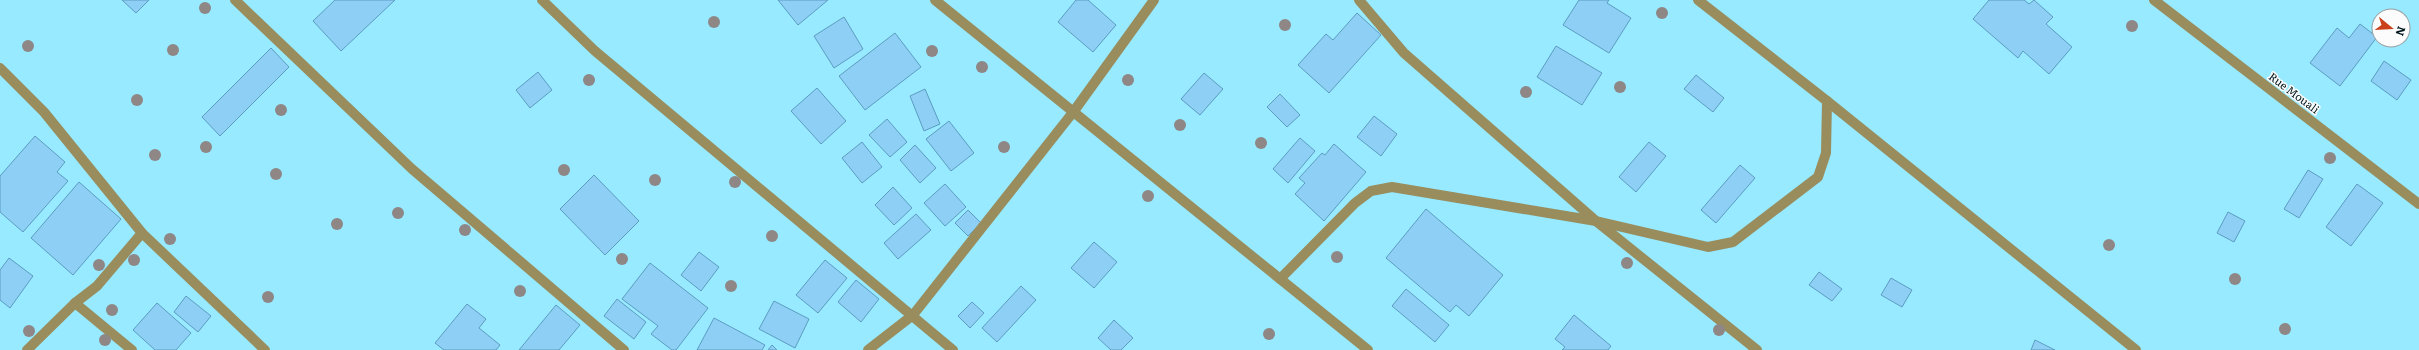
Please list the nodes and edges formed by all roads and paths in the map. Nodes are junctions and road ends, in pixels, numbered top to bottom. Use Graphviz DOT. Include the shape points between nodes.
graph roads {
  1 [pos="235,0"];
  2 [pos="542,0"];
  3 [pos="935,0"];
  4 [pos="1154,0"];
  5 [pos="1359,0"];
  6 [pos="1698,0"];
  7 [pos="2154,0"];
  8 [pos="0,68"];
  9 [pos="1827,101"];
  10 [pos="1074,111"];
  11 [pos="2419,204"];
  12 [pos="1596,221"];
  13 [pos="142,233"];
  14 [pos="1280,279"];
  15 [pos="74,302"];
  16 [pos="913,315"];
  17 [pos="27,350"];
  18 [pos="132,350"];
  19 [pos="266,350"];
  20 [pos="624,350"];
  21 [pos="868,350"];
  22 [pos="953,350"];
  23 [pos="1368,350"];
  24 [pos="1757,350"];
  25 [pos="2136,350"];
  1 -- 20 [label="street" via="412,169"];
  2 -- 16 [label="street" via="595,51"];
  3 -- 10 [label="street"];
  4 -- 10 [label="street"];
  5 -- 12 [label="street" via="1404,53"];
  6 -- 9 [label="street"];
  7 -- 11 [label="street, Rue Mouali"];
  8 -- 13 [label="street" via="44,112"];
  9 -- 12 [label="street" via="1826,153 1818,177 1733,242 1708,247"];
  9 -- 25 [label="street"];
  10 -- 14 [label="street"];
  10 -- 16 [label="street"];
  12 -- 14 [label="street" via="1392,187 1370,191"];
  12 -- 24 [label="street"];
  13 -- 15 [label="street" via="97,286"];
  13 -- 19 [label="street"];
  14 -- 23 [label="street"];
  15 -- 17 [label="street"];
  15 -- 18 [label="street"];
  16 -- 21 [label="street"];
  16 -- 22 [label="street"];
}
